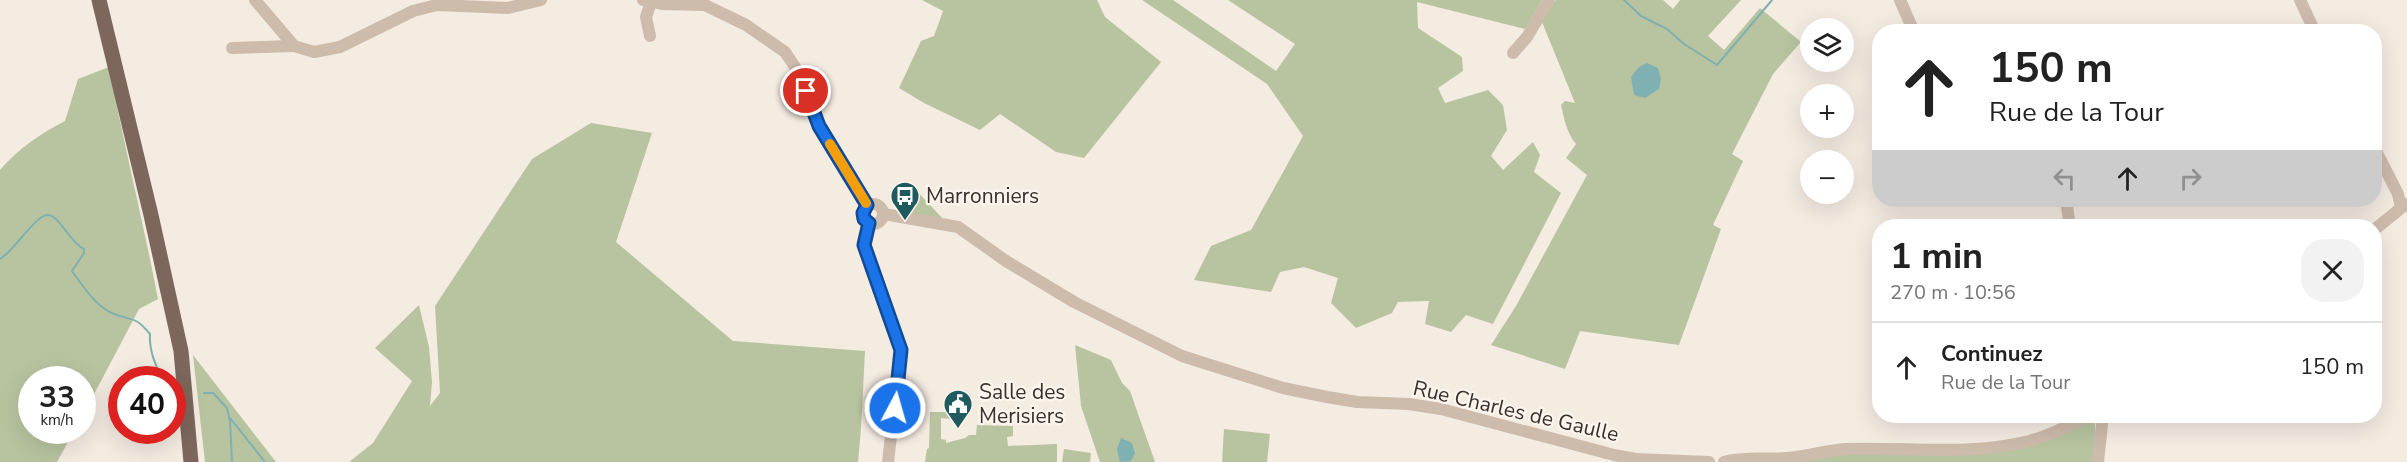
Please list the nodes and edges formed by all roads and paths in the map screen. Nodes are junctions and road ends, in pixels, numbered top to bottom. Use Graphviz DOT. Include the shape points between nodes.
graph roads {
  1 [pos="99,0"];
  2 [pos="255,0"];
  3 [pos="541,0"];
  4 [pos="1549,0"];
  5 [pos="1900,0"];
  6 [pos="2300,0"];
  7 [pos="647,1"];
  8 [pos="704,3"];
  9 [pos="1910,24"];
  10 [pos="2311,24"];
  11 [pos="650,36"];
  12 [pos="294,46"];
  13 [pos="232,48"];
  14 [pos="1513,53"];
  15 [pos="2382,163"];
  16 [pos="867,205"];
  17 [pos="2404,206"];
  18 [pos="884,214"];
  19 [pos="869,223"];
  20 [pos="2382,224"];
  21 [pos="2067,423"];
  22 [pos="2072,423"];
  23 [pos="2102,423"];
  24 [pos="2059,429"];
  25 [pos="191,462"];
  26 [pos="888,462"];
  27 [pos="1709,462"];
  28 [pos="1724,462"];
  29 [pos="2098,462"];
  1 -- 25 [label="main road" via="180,351"];
  2 -- 12 [label="street"];
  3 -- 12 [label="street" via="508,8 437,5 327,52"];
  4 -- 14 [label="street"];
  5 -- 9 [label="street"];
  6 -- 10 [label="street"];
  7 -- 8 [label="street"];
  7 -- 11 [label="street"];
  8 -- 16 [label="street" via="754,30 792,60 819,126"];
  12 -- 13 [label="street"];
  15 -- 17 [label="street"];
  16 -- 18 [label="street" via="878,204"];
  16 -- 19 [label="street" via="863,216"];
  17 -- 20 [label="street"];
  18 -- 19 [label="street" via="880,222"];
  18 -- 27 [label="street, Rue Charles de Gaulle" via="958,227 1035,279 1133,332 1182,356 1283,388 1357,402 1442,410 1636,459"];
  19 -- 26 [label="street" via="864,245 901,350"];
  21 -- 24 [label="street"];
  22 -- 24 [label="street"];
  23 -- 29 [label="street"];
  24 -- 28 [label="street" via="2031,440 1968,450 1845,449 1796,458 1755,457"];
}
